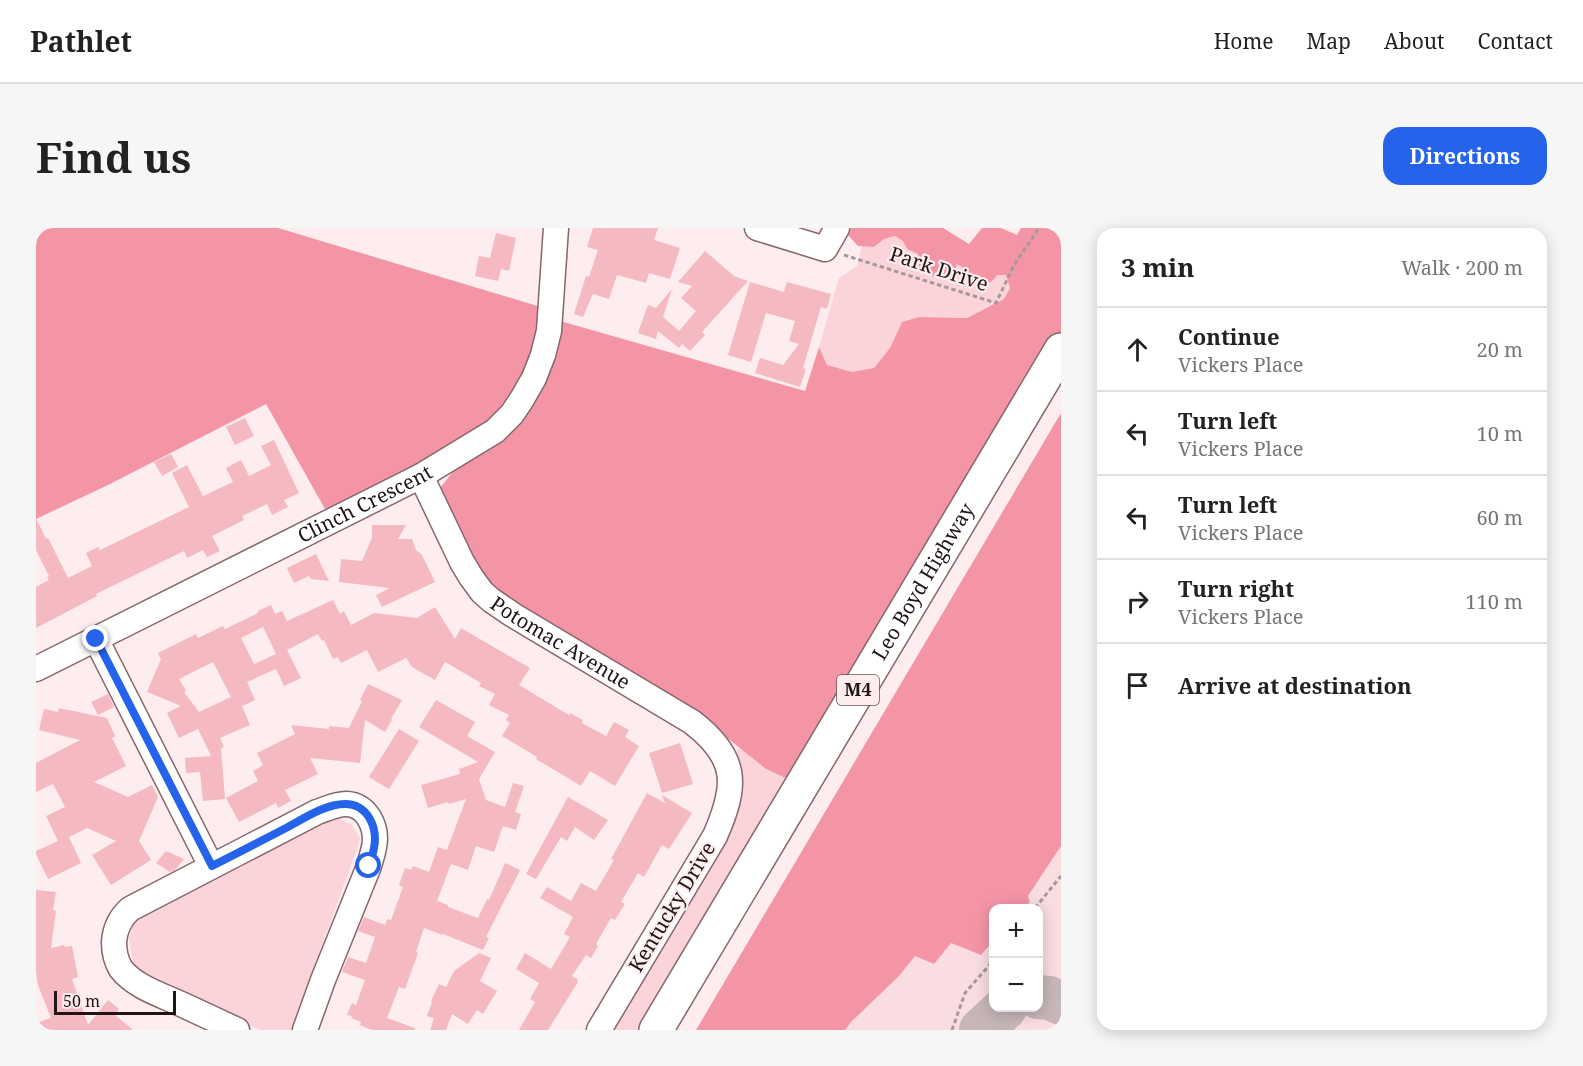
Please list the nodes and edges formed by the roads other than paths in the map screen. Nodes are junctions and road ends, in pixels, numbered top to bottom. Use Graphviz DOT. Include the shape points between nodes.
graph roads {
  1 [pos="556,228"];
  2 [pos="758,228"];
  3 [pos="831,238"];
  4 [pos="1061,350"];
  5 [pos="1061,391"];
  6 [pos="421,476"];
  7 [pos="96,639"];
  8 [pos="36,669"];
  9 [pos="731,779"];
  10 [pos="212,866"];
  11 [pos="237,1030"];
  12 [pos="306,1030"];
  13 [pos="599,1030"];
  14 [pos="657,1030"];
  15 [pos="682,1030"];
  1 -- 6 [label="street, Clinch Crescent" via="549,331 534,378 512,414 495,431"];
  2 -- 3 [label="street"];
  4 -- 14 [label="highway, Leo Boyd Highway / M4"];
  5 -- 15 [label="highway, Leo Boyd Highway / M4"];
  6 -- 7 [label="street, Clinch Crescent"];
  6 -- 9 [label="street, Potomac Avenue" via="462,562 482,592 513,615 692,722 724,756"];
  7 -- 8 [label="street, Clinch Crescent"];
  7 -- 10 [label="street"];
  9 -- 13 [label="street, Kentucky Drive" via="715,836"];
  10 -- 11 [label="street" via="130,909 116,928 115,951 117,961 132,979"];
  10 -- 12 [label="street" via="331,807 354,805 372,822 375,837 369,866"];
}
